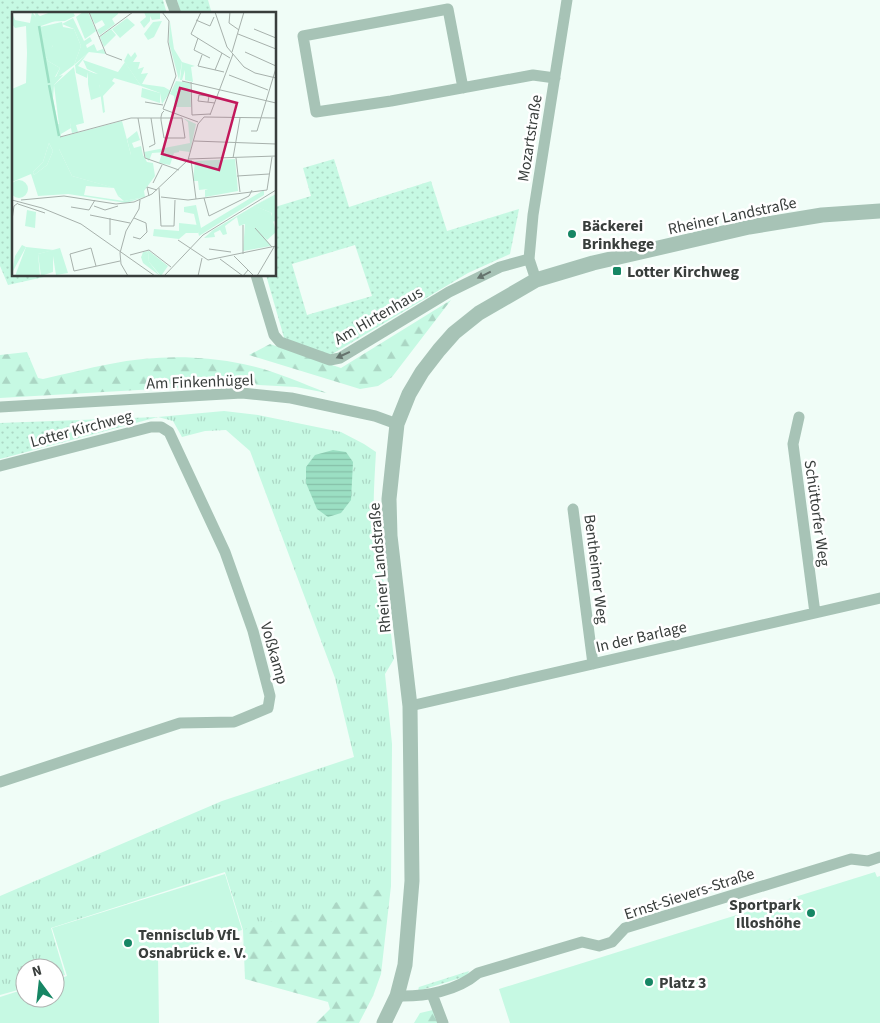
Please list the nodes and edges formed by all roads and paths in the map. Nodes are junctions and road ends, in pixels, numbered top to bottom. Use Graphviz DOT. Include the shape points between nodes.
graph roads {
  1 [pos="171,0"];
  2 [pos="567,0"];
  3 [pos="175,12"];
  4 [pos="555,78"];
  5 [pos="463,88"];
  6 [pos="880,211"];
  7 [pos="529,259"];
  8 [pos="256,276"];
  9 [pos="536,280"];
  10 [pos="0,407"];
  11 [pos="799,416"];
  12 [pos="397,424"];
  13 [pos="169,432"];
  14 [pos="0,466"];
  15 [pos="573,509"];
  16 [pos="880,598"];
  17 [pos="815,614"];
  18 [pos="593,664"];
  19 [pos="410,706"];
  20 [pos="0,782"];
  21 [pos="880,857"];
  22 [pos="432,994"];
  23 [pos="397,996"];
  24 [pos="384,1023"];
  25 [pos="443,1023"];
  1 -- 3 [label="street"];
  2 -- 4 [label="street, Mozartstraße"];
  4 -- 5 [label="street" via="533,75"];
  4 -- 7 [label="street, Mozartstraße"];
  5 -- 5 [label="street" via="316,112 303,36 448,9"];
  6 -- 9 [label="street, Rheiner Landstraße" via="822,215 749,227"];
  7 -- 8 [label="street, Am Hirtenhaus, one-way" via="500,267 449,292 340,358 330,360 280,342 274,335"];
  7 -- 9 [label="street, Mozartstraße"];
  9 -- 12 [label="street, Rheiner Landstraße" via="479,313 454,333 422,372"];
  10 -- 12 [label="street, Am Finkenhügel" via="242,393 300,400"];
  11 -- 17 [label="street, Schüttorfer Weg" via="793,444"];
  12 -- 19 [label="street, Rheiner Landstraße" via="389,499 390,536"];
  13 -- 14 [label="street, Lotter Kirchweg" via="161,427 151,427"];
  13 -- 20 [label="street, Voßkamp" via="225,552 270,696 268,708 234,722 180,723"];
  15 -- 18 [label="street, Bentheimer Weg"];
  16 -- 17 [label="street, In der Barlage"];
  17 -- 18 [label="street, In der Barlage"];
  18 -- 19 [label="street, In der Barlage"];
  19 -- 23 [label="street, Rheiner Landstraße" via="412,881 404,965"];
  21 -- 22 [label="street, Ernst-Sievers-Straße" via="868,861 852,858 626,928 612,942 599,946 582,942 478,973 468,982"];
  22 -- 23 [label="street, Ernst-Sievers-Straße"];
  22 -- 25 [label="street"];
  23 -- 24 [label="street, Rheiner Landstraße"];
}
